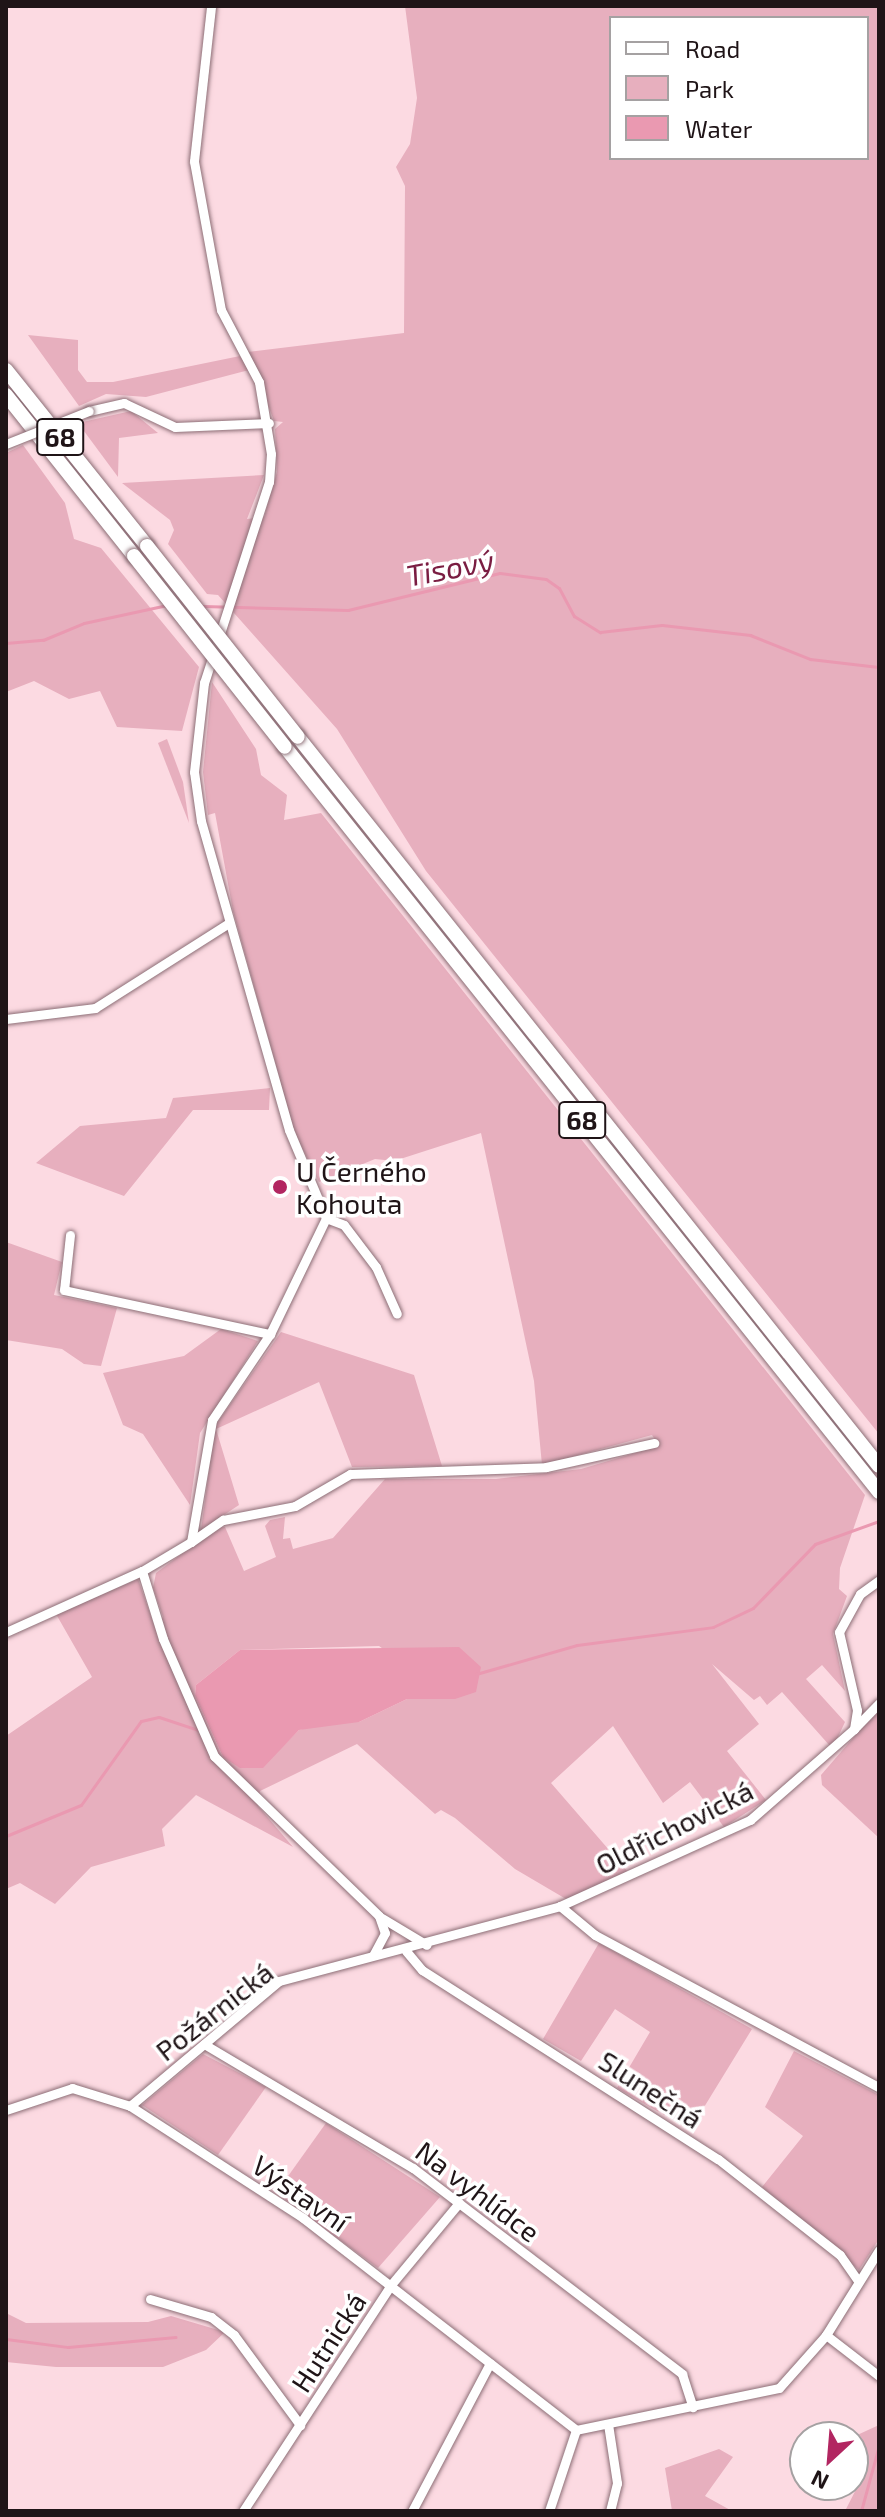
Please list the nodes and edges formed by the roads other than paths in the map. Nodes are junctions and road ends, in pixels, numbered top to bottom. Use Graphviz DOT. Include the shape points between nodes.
graph roads {
  1 [pos="211,6"];
  2 [pos="6,370"];
  3 [pos="6,395"];
  4 [pos="269,423"];
  5 [pos="6,444"];
  6 [pos="229,923"];
  7 [pos="6,1019"];
  8 [pos="326,1218"];
  9 [pos="70,1235"];
  10 [pos="397,1314"];
  11 [pos="270,1334"];
  12 [pos="654,1443"];
  13 [pos="879,1466"];
  14 [pos="879,1492"];
  15 [pos="191,1542"];
  16 [pos="142,1571"];
  17 [pos="879,1580"];
  18 [pos="6,1632"];
  19 [pos="879,1703"];
  20 [pos="854,1729"];
  21 [pos="560,1906"];
  22 [pos="379,1916"];
  23 [pos="427,1945"];
  24 [pos="406,1951"];
  25 [pos="374,1954"];
  26 [pos="204,2044"];
  27 [pos="879,2087"];
  28 [pos="130,2106"];
  29 [pos="6,2110"];
  30 [pos="459,2203"];
  31 [pos="879,2250"];
  32 [pos="858,2281"];
  33 [pos="390,2286"];
  34 [pos="150,2299"];
  35 [pos="826,2335"];
  36 [pos="490,2363"];
  37 [pos="879,2376"];
  38 [pos="693,2407"];
  39 [pos="608,2424"];
  40 [pos="300,2425"];
  41 [pos="576,2430"];
  42 [pos="243,2511"];
  43 [pos="412,2511"];
  44 [pos="549,2511"];
  45 [pos="610,2511"];
  1 -- 4 [label="street" via="194,161 221,310 259,382"];
  2 -- 13 [label="highway, 68, bridge"];
  3 -- 14 [label="highway, 68, bridge"];
  4 -- 5 [label="street, bridge" via="175,427 124,403"];
  4 -- 6 [label="street" via="269,482 204,683 196,738 201,821"];
  6 -- 7 [label="street" via="95,1008"];
  6 -- 8 [label="street" via="289,1130"];
  8 -- 10 [label="street" via="344,1225 376,1267"];
  8 -- 11 [label="street"];
  9 -- 11 [label="street" via="64,1290"];
  11 -- 15 [label="street" via="212,1420"];
  12 -- 15 [label="street" via="546,1467 350,1474 295,1506 223,1520"];
  15 -- 16 [label="street"];
  16 -- 18 [label="street"];
  16 -- 22 [label="street" via="214,1756"];
  17 -- 20 [label="street" via="860,1594 839,1632 857,1710"];
  19 -- 20 [label="street, Oldřichovická"];
  20 -- 21 [label="street, Oldřichovická" via="750,1820"];
  21 -- 23 [label="street, Oldřichovická"];
  21 -- 27 [label="street" via="595,1935"];
  22 -- 23 [label="street"];
  22 -- 25 [label="street" via="384,1941"];
  23 -- 24 [label="street, Požárnická"];
  24 -- 25 [label="street, Požárnická"];
  24 -- 32 [label="street, Slunečná" via="422,1970 718,2159 840,2255"];
  25 -- 26 [label="street, Požárnická" via="279,1981"];
  26 -- 28 [label="street, Požárnická"];
  26 -- 30 [label="street, Na vyhlídce" via="413,2168"];
  28 -- 29 [label="street, Výstavní" via="72,2088"];
  28 -- 33 [label="street, Výstavní" via="303,2218"];
  30 -- 33 [label="street, Hutnická"];
  30 -- 38 [label="street, Na vyhlídce" via="682,2374"];
  31 -- 32 [label="street"];
  32 -- 35 [label="street"];
  33 -- 36 [label="street, Výstavní"];
  33 -- 40 [label="street, Hutnická"];
  34 -- 40 [label="street" via="211,2317 234,2335"];
  35 -- 37 [label="street"];
  35 -- 38 [label="street" via="779,2388"];
  36 -- 41 [label="street, Výstavní"];
  36 -- 43 [label="street"];
  38 -- 39 [label="street"];
  39 -- 41 [label="street"];
  39 -- 45 [label="street" via="617,2483"];
  40 -- 42 [label="street, Hutnická"];
  41 -- 44 [label="street"];
}
